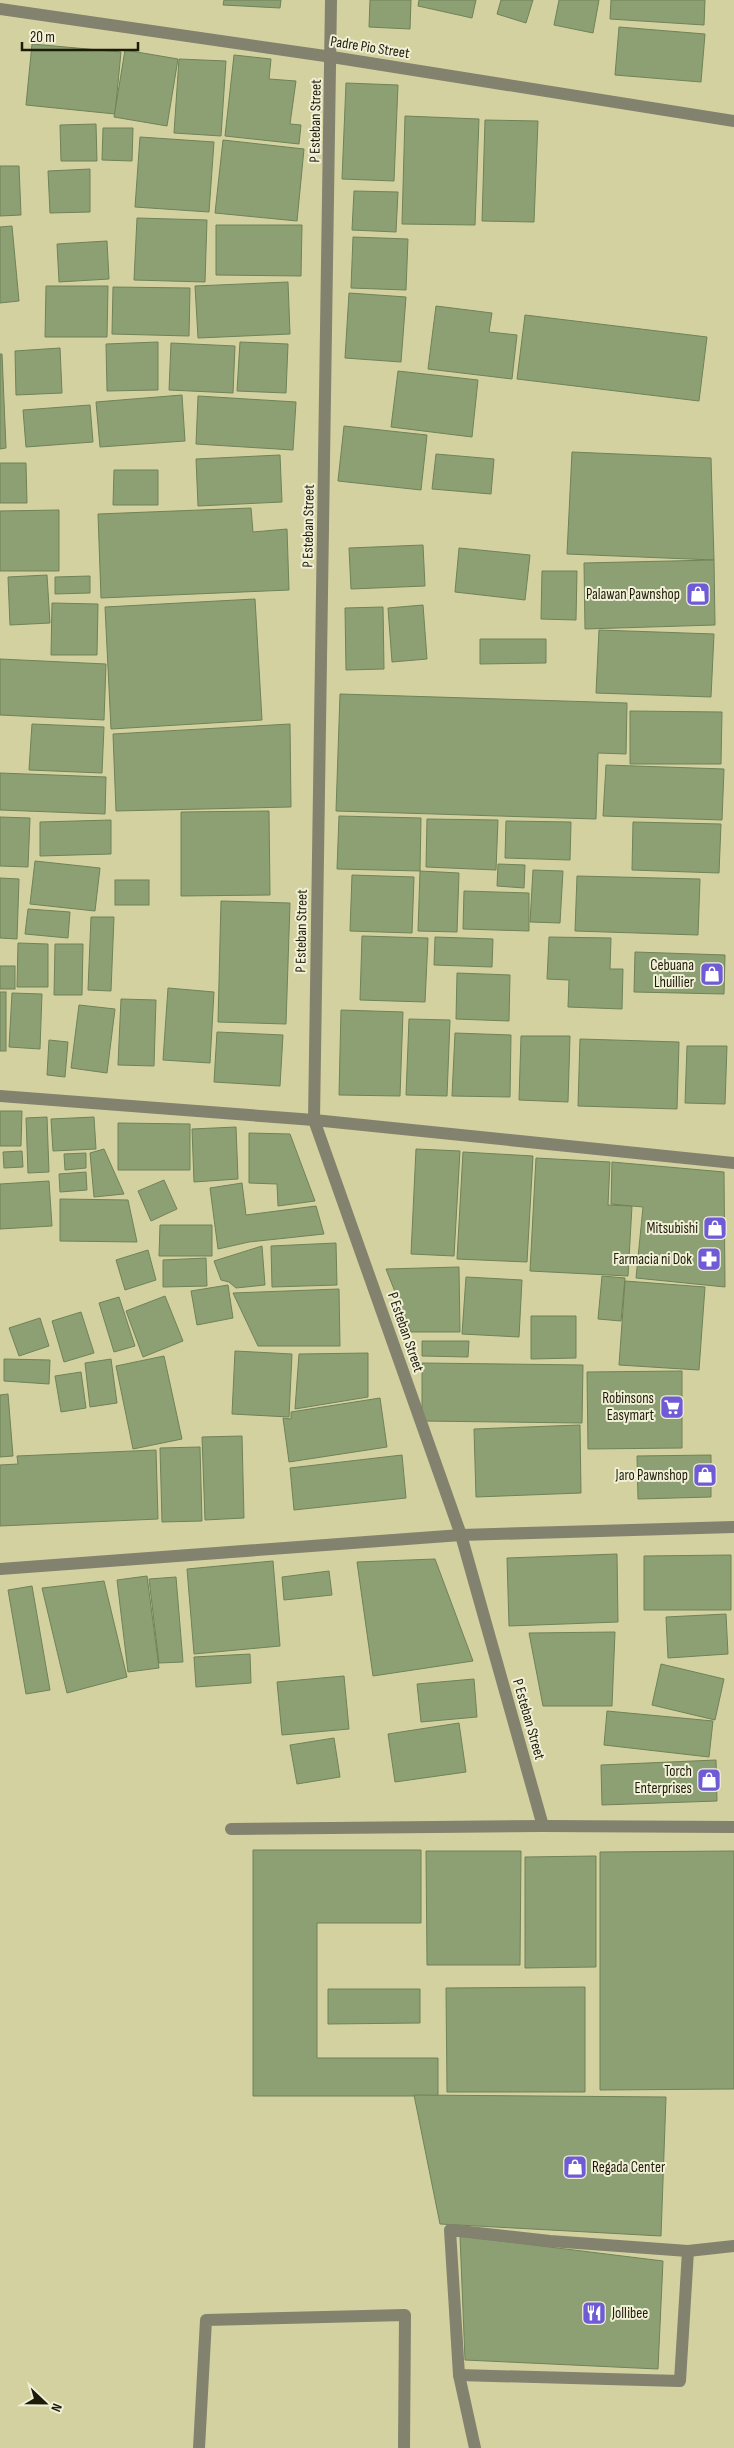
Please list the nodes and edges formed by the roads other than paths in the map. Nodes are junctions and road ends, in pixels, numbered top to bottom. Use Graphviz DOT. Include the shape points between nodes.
graph roads {
  1 [pos="331,0"];
  2 [pos="0,9"];
  3 [pos="332,57"];
  4 [pos="734,121"];
  5 [pos="0,1096"];
  6 [pos="314,1120"];
  7 [pos="734,1163"];
  8 [pos="734,1527"];
  9 [pos="461,1536"];
  10 [pos="0,1568"];
  11 [pos="542,1826"];
  12 [pos="734,1827"];
  13 [pos="231,1829"];
  14 [pos="734,2246"];
  15 [pos="688,2251"];
  16 [pos="459,2375"];
  17 [pos="199,2448"];
  18 [pos="404,2448"];
  19 [pos="475,2448"];
  1 -- 3 [label="street, P Esteban Street"];
  2 -- 3 [label="street, Padre Pio Street"];
  3 -- 4 [label="street, Padre Pio Street"];
  3 -- 6 [label="street, P Esteban Street"];
  5 -- 6 [label="street"];
  6 -- 7 [label="street"];
  6 -- 9 [label="street, P Esteban Street"];
  8 -- 9 [label="street"];
  9 -- 10 [label="street"];
  9 -- 11 [label="street, P Esteban Street"];
  11 -- 12 [label="street"];
  11 -- 13 [label="street"];
  14 -- 15 [label="street"];
  15 -- 16 [label="street" via="680,2381"];
  15 -- 16 [label="street" via="450,2230"];
  16 -- 19 [label="street"];
  17 -- 18 [label="street" via="206,2320 405,2315"];
}
